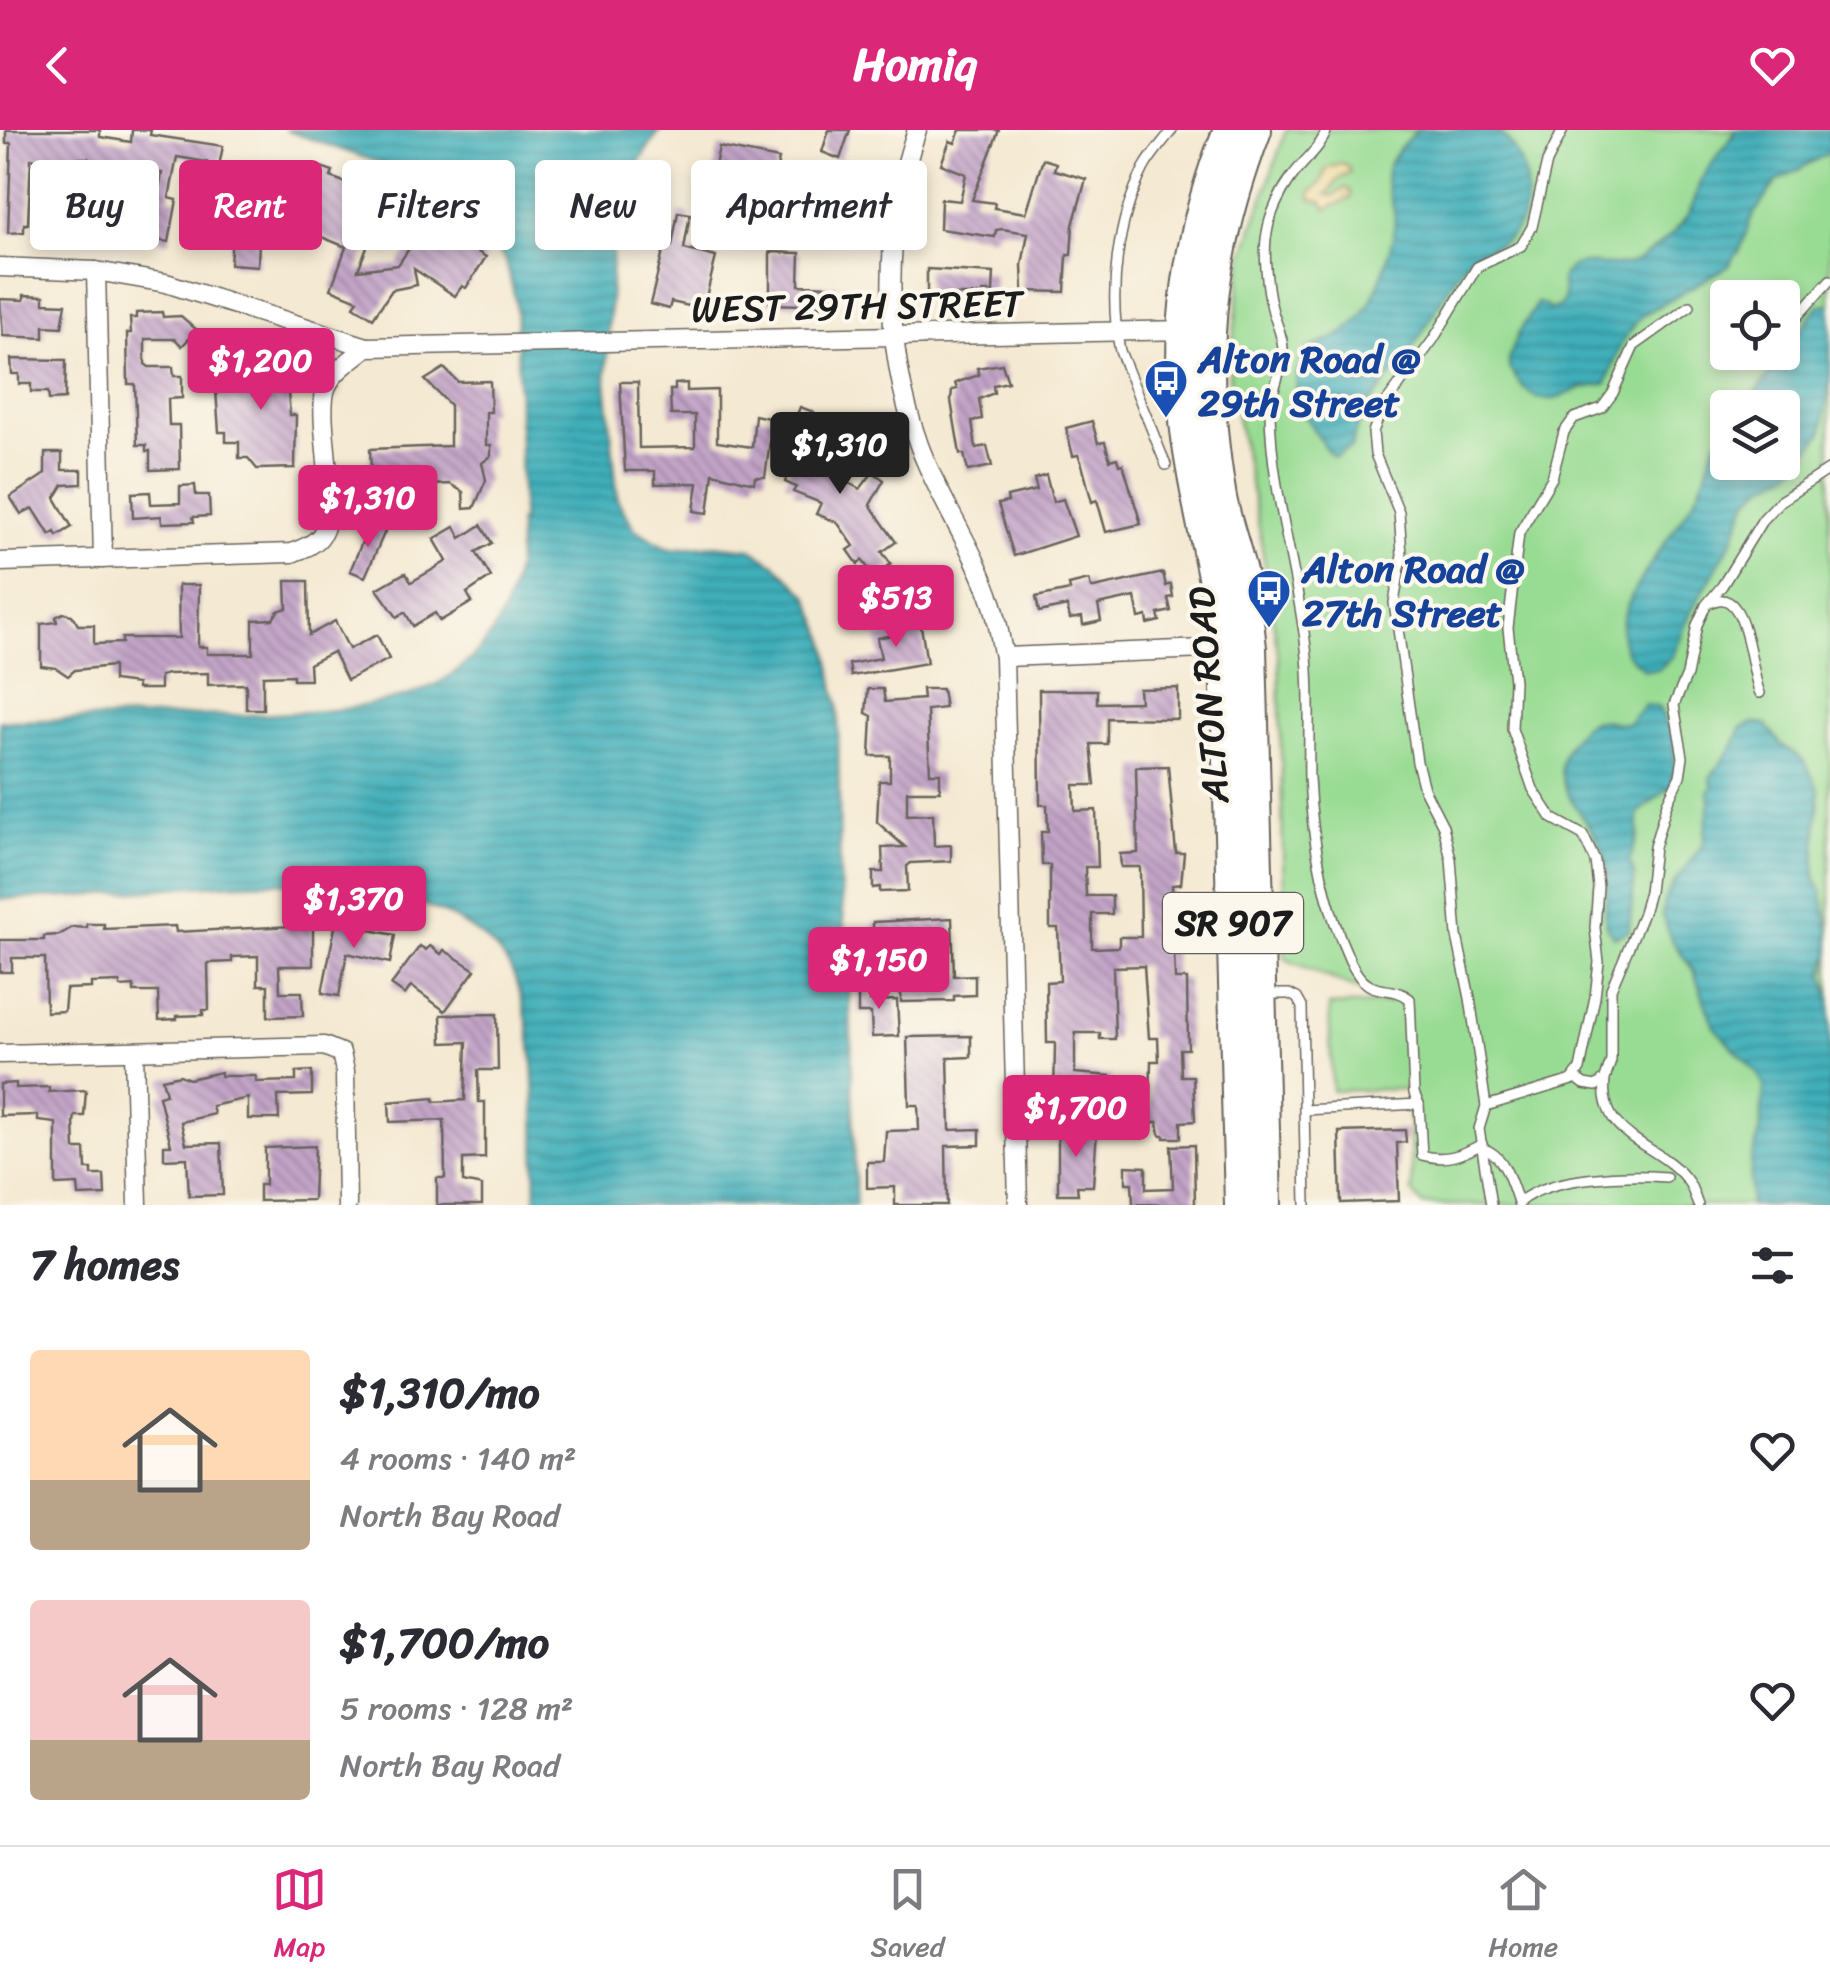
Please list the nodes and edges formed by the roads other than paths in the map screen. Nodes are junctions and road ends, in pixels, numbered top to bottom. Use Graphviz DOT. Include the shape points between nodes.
graph roads {
  1 [pos="917,130"];
  2 [pos="1172,130"];
  3 [pos="1229,130"];
  4 [pos="1256,130"];
  5 [pos="1328,130"];
  6 [pos="1563,130"];
  7 [pos="0,267"];
  8 [pos="96,271"];
  9 [pos="1830,280"];
  10 [pos="1690,306"];
  11 [pos="1800,313"];
  12 [pos="1195,330"];
  13 [pos="1116,332"];
  14 [pos="324,333"];
  15 [pos="894,338"];
  16 [pos="367,348"];
  17 [pos="325,390"];
  18 [pos="1166,465"];
  19 [pos="1830,469"];
  20 [pos="102,559"];
  21 [pos="0,562"];
  22 [pos="1706,605"];
  23 [pos="1238,648"];
  24 [pos="1004,657"];
  25 [pos="1760,693"];
  26 [pos="1261,994"];
  27 [pos="134,1051"];
  28 [pos="0,1054"];
  29 [pos="1575,1076"];
  30 [pos="1605,1079"];
  31 [pos="1419,1104"];
  32 [pos="1486,1106"];
  33 [pos="1304,1110"];
  34 [pos="1482,1147"];
  35 [pos="1666,1177"];
  36 [pos="1519,1204"];
  37 [pos="138,1205"];
  38 [pos="347,1205"];
  39 [pos="1018,1205"];
  40 [pos="1240,1205"];
  41 [pos="1266,1205"];
  42 [pos="1306,1205"];
  43 [pos="1491,1205"];
  44 [pos="1698,1205"];
  1 -- 15 [label="street" via="896,223"];
  2 -- 13 [label="lane" via="1131,201 1116,276"];
  3 -- 12 [label="highway, ALTON ROAD / SR 907" via="1198,226"];
  4 -- 12 [label="highway, ALTON ROAD / SR 907"];
  5 -- 31 [label="lane" via="1290,179 1266,234 1271,305 1284,352 1270,404 1276,488 1307,656 1320,877 1365,983 1410,999"];
  6 -- 32 [label="lane" via="1521,246 1477,267 1382,408 1373,432 1398,512 1398,636 1420,776 1444,826"];
  7 -- 8 [label="street"];
  8 -- 14 [label="street" via="166,283"];
  8 -- 20 [label="street"];
  9 -- 11 [label="lane"];
  10 -- 29 [label="lane" via="1634,346 1602,408 1574,418 1552,478 1519,532 1508,628 1512,729 1552,818 1583,835 1598,887 1594,997"];
  12 -- 13 [label="street, WEST 29TH STREET"];
  12 -- 23 [label="highway, ALTON ROAD / SR 907" via="1222,503 1240,571"];
  13 -- 15 [label="street, WEST 29TH STREET"];
  13 -- 18 [label="lane"];
  14 -- 16 [label="street"];
  14 -- 17 [label="street"];
  15 -- 16 [label="street, WEST 29TH STREET"];
  15 -- 24 [label="street" via="920,446 993,606"];
  16 -- 17 [label="street"];
  17 -- 20 [label="street" via="328,516 318,540 292,553"];
  19 -- 22 [label="lane" via="1763,519"];
  20 -- 21 [label="street"];
  22 -- 25 [label="lane" via="1720,598 1737,608"];
  22 -- 30 [label="lane" via="1674,705 1680,776 1654,847 1643,913 1611,989"];
  23 -- 24 [label="street"];
  23 -- 26 [label="highway, ALTON ROAD / SR 907"];
  23 -- 40 [label="highway, ALTON ROAD / SR 907"];
  24 -- 39 [label="street"];
  26 -- 33 [label="lane" via="1289,994 1302,1008"];
  26 -- 41 [label="highway, ALTON ROAD / SR 907"];
  27 -- 28 [label="street"];
  27 -- 37 [label="street"];
  27 -- 38 [label="street" via="324,1046 341,1053"];
  29 -- 30 [label="lane" via="1596,1086"];
  29 -- 32 [label="lane"];
  30 -- 44 [label="lane" via="1609,1110 1623,1131 1680,1173"];
  31 -- 33 [label="lane"];
  31 -- 34 [label="lane" via="1422,1155 1459,1156"];
  32 -- 34 [label="lane"];
  33 -- 42 [label="lane"];
  34 -- 36 [label="lane" via="1502,1162"];
  34 -- 43 [label="lane"];
  35 -- 36 [label="lane" via="1586,1180 1540,1191"];
}
